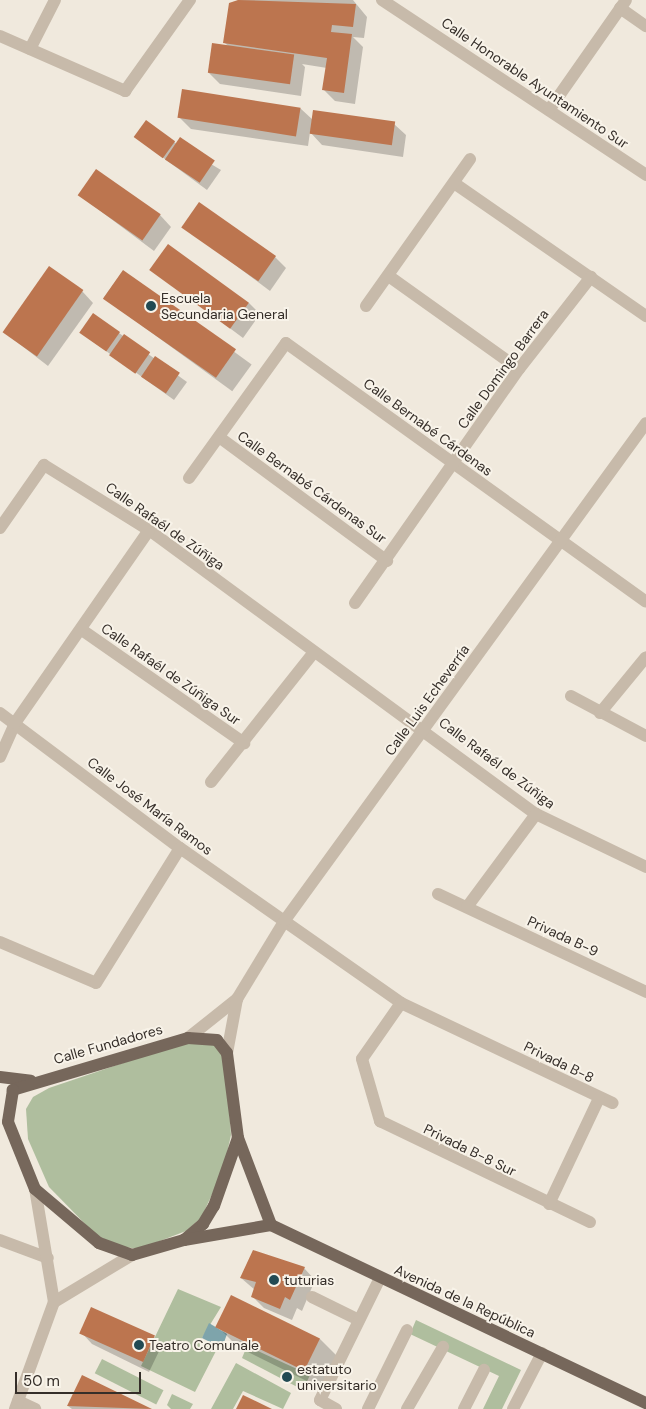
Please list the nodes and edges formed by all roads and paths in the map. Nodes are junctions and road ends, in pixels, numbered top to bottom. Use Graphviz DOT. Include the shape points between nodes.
graph roads {
  1 [pos="55,0"];
  2 [pos="190,0"];
  3 [pos="382,0"];
  4 [pos="623,4"];
  5 [pos="646,26"];
  6 [pos="0,36"];
  7 [pos="30,49"];
  8 [pos="549,110"];
  9 [pos="470,159"];
  10 [pos="646,175"];
  11 [pos="454,183"];
  12 [pos="591,276"];
  13 [pos="390,277"];
  14 [pos="366,306"];
  15 [pos="646,316"];
  16 [pos="519,369"];
  17 [pos="646,423"];
  18 [pos="219,437"];
  19 [pos="454,464"];
  20 [pos="189,478"];
  21 [pos="0,528"];
  22 [pos="149,530"];
  23 [pos="562,543"];
  24 [pos="387,561"];
  25 [pos="646,602"];
  26 [pos="355,603"];
  27 [pos="82,630"];
  28 [pos="314,652"];
  29 [pos="646,657"];
  30 [pos="572,696"];
  31 [pos="0,712"];
  32 [pos="600,712"];
  33 [pos="15,723"];
  34 [pos="424,728"];
  35 [pos="646,736"];
  36 [pos="244,744"];
  37 [pos="0,757"];
  38 [pos="211,782"];
  39 [pos="536,814"];
  40 [pos="180,848"];
  41 [pos="646,867"];
  42 [pos="438,894"];
  43 [pos="468,907"];
  44 [pos="285,920"];
  45 [pos="0,942"];
  46 [pos="646,992"];
  47 [pos="237,998"];
  48 [pos="401,1003"];
  49 [pos="188,1038"];
  50 [pos="227,1053"];
  51 [pos="0,1077"];
  52 [pos="33,1081"];
  53 [pos="598,1098"];
  54 [pos="613,1103"];
  55 [pos="4,1117"];
  56 [pos="238,1138"];
  57 [pos="34,1190"];
  58 [pos="549,1204"];
  59 [pos="590,1222"];
  60 [pos="271,1225"];
  61 [pos="0,1240"];
  62 [pos="184,1240"];
  63 [pos="132,1255"];
  64 [pos="48,1258"];
  65 [pos="380,1278"];
  66 [pos="312,1297"];
  67 [pos="54,1302"];
  68 [pos="359,1320"];
  69 [pos="407,1330"];
  70 [pos="443,1347"];
  71 [pos="542,1353"];
  72 [pos="484,1370"];
  73 [pos="645,1401"];
  74 [pos="17,1405"];
  75 [pos="35,1409"];
  76 [pos="336,1409"];
  77 [pos="368,1409"];
  78 [pos="407,1409"];
  79 [pos="464,1409"];
  80 [pos="514,1409"];
  1 -- 7 [label="street"];
  2 -- 7 [label="street" via="125,91"];
  3 -- 8 [label="street, Calle Honorable Ayuntamiento Sur"];
  4 -- 5 [label="street"];
  4 -- 8 [label="street"];
  6 -- 7 [label="street"];
  8 -- 10 [label="street, Calle Honorable Ayuntamiento Sur"];
  9 -- 11 [label="street"];
  11 -- 12 [label="street"];
  11 -- 13 [label="street"];
  12 -- 15 [label="street"];
  12 -- 16 [label="street, Calle Domingo Barrera"];
  13 -- 14 [label="street"];
  13 -- 16 [label="street"];
  16 -- 19 [label="street, Calle Domingo Barrera"];
  17 -- 23 [label="street, Calle Luis Echeverría"];
  18 -- 19 [label="street, Calle Bernabé Cárdenas" via="286,343"];
  18 -- 20 [label="street"];
  18 -- 24 [label="street, Calle Bernabé Cárdenas Sur"];
  19 -- 23 [label="street, Calle Bernabé Cárdenas"];
  19 -- 24 [label="street, Calle Domingo Barrera"];
  21 -- 22 [label="street, Calle Rafaél de Zúñiga" via="44,465"];
  22 -- 27 [label="street"];
  22 -- 28 [label="street, Calle Rafaél de Zúñiga"];
  23 -- 25 [label="street, Calle Bernabé Cárdenas"];
  23 -- 34 [label="street, Calle Luis Echeverría"];
  24 -- 26 [label="street, Calle Domingo Barrera"];
  27 -- 33 [label="street"];
  27 -- 36 [label="street, Calle Rafaél de Zúñiga Sur"];
  28 -- 34 [label="street, Calle Rafaél de Zúñiga"];
  28 -- 36 [label="street"];
  29 -- 32 [label="street"];
  30 -- 32 [label="street"];
  31 -- 33 [label="street, Calle José María Ramos"];
  32 -- 35 [label="street"];
  33 -- 37 [label="street"];
  33 -- 40 [label="street, Calle José María Ramos"];
  34 -- 39 [label="street, Calle Rafaél de Zúñiga"];
  34 -- 44 [label="street, Calle Luis Echeverría"];
  36 -- 38 [label="street"];
  39 -- 41 [label="street, Calle Rafaél de Zúñiga"];
  39 -- 43 [label="street"];
  40 -- 44 [label="street, Calle José María Ramos"];
  40 -- 45 [label="street" via="96,984"];
  42 -- 43 [label="street, Privada B-9"];
  43 -- 46 [label="street, Privada B-9"];
  44 -- 47 [label="street, Calle Luis Echeverría"];
  44 -- 48 [label="street, Privada B-8"];
  47 -- 49 [label="street, Calle Luis Echeverría"];
  47 -- 50 [label="street, Calle Luis Echeverría"];
  48 -- 53 [label="street, Privada B-8"];
  48 -- 58 [label="street, Privada B-8 Sur" via="362,1059 380,1122"];
  49 -- 50 [label="main road, Calle Fundadores" via="217,1040"];
  49 -- 52 [label="main road, Calle Fundadores"];
  50 -- 56 [label="main road"];
  51 -- 52 [label="main road"];
  52 -- 55 [label="main road, Calle Fundadores" via="9,1095"];
  53 -- 54 [label="street"];
  53 -- 58 [label="street, Privada B-8"];
  55 -- 57 [label="main road, Calle Fundadores"];
  56 -- 60 [label="main road"];
  56 -- 62 [label="main road" via="214,1206"];
  57 -- 63 [label="main road, Calle Fundadores" via="99,1243"];
  57 -- 64 [label="street, Calle Fundadores"];
  58 -- 59 [label="street, Privada B-8 Sur"];
  60 -- 62 [label="main road"];
  60 -- 65 [label="main road, Avenida de la República"];
  61 -- 64 [label="street"];
  62 -- 63 [label="main road"];
  63 -- 67 [label="street"];
  64 -- 67 [label="street, Calle Fundadores"];
  65 -- 68 [label="street"];
  65 -- 71 [label="main road, Avenida de la República"];
  66 -- 68 [label="street"];
  67 -- 74 [label="street"];
  68 -- 76 [label="street" via="320,1400"];
  69 -- 77 [label="street"];
  70 -- 78 [label="street"];
  71 -- 73 [label="main road, Avenida de la República"];
  71 -- 80 [label="street"];
  72 -- 79 [label="street"];
  74 -- 75 [label="street"];
}
